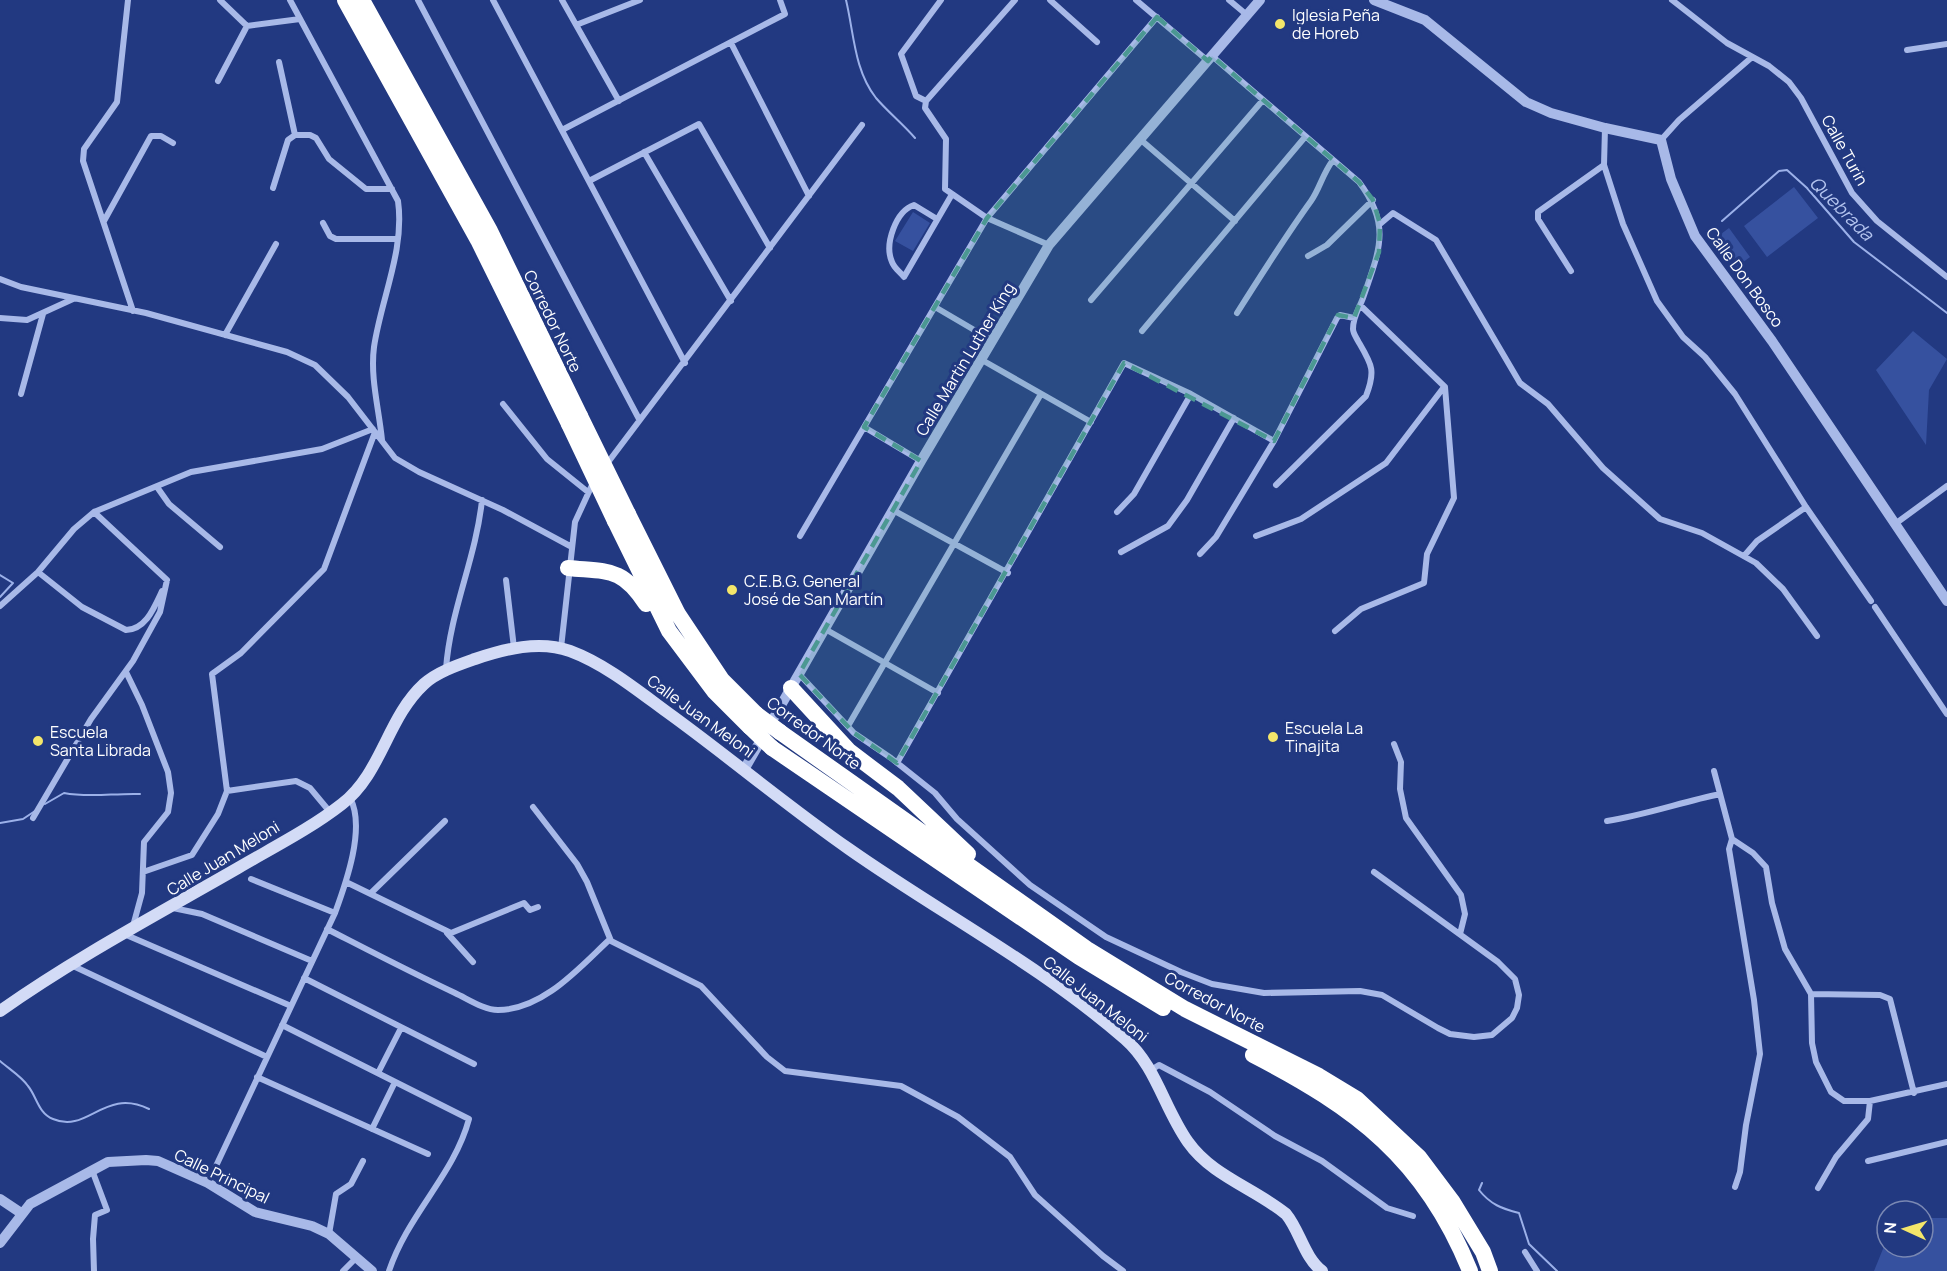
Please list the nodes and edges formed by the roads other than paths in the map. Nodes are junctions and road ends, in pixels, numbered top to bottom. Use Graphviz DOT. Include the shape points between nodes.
graph roads {
  1 [pos="128,0"];
  2 [pos="220,0"];
  3 [pos="290,0"];
  4 [pos="345,0"];
  5 [pos="362,0"];
  6 [pos="418,0"];
  7 [pos="494,0"];
  8 [pos="562,0"];
  9 [pos="640,0"];
  10 [pos="780,0"];
  11 [pos="941,0"];
  12 [pos="1015,0"];
  13 [pos="1050,0"];
  14 [pos="1136,0"];
  15 [pos="1229,0"];
  16 [pos="1260,0"];
  17 [pos="1374,0"];
  18 [pos="1672,0"];
  19 [pos="629,2"];
  20 [pos="1247,15"];
  21 [pos="1157,18"];
  22 [pos="300,20"];
  23 [pos="247,26"];
  24 [pos="576,26"];
  25 [pos="1097,42"];
  26 [pos="731,43"];
  27 [pos="1947,44"];
  28 [pos="1907,50"];
  29 [pos="1751,58"];
  30 [pos="1210,59"];
  31 [pos="279,62"];
  32 [pos="218,81"];
  33 [pos="1263,100"];
  34 [pos="619,101"];
  35 [pos="926,101"];
  36 [pos="862,125"];
  37 [pos="1605,128"];
  38 [pos="562,130"];
  39 [pos="295,135"];
  40 [pos="1305,137"];
  41 [pos="1141,140"];
  42 [pos="1661,140"];
  43 [pos="173,143"];
  44 [pos="644,152"];
  45 [pos="1333,160"];
  46 [pos="1604,165"];
  47 [pos="589,181"];
  48 [pos="1191,182"];
  49 [pos="273,188"];
  50 [pos="392,189"];
  51 [pos="809,196"];
  52 [pos="951,196"];
  53 [pos="1373,200"];
  54 [pos="987,218"];
  55 [pos="937,219"];
  56 [pos="104,221"];
  57 [pos="1234,221"];
  58 [pos="323,223"];
  59 [pos="1380,224"];
  60 [pos="396,239"];
  61 [pos="276,244"];
  62 [pos="1049,245"];
  63 [pos="770,248"];
  64 [pos="1308,256"];
  65 [pos="1570,271"];
  66 [pos="1947,277"];
  67 [pos="0,279"];
  68 [pos="73,299"];
  69 [pos="1091,300"];
  70 [pos="731,301"];
  71 [pos="1360,305"];
  72 [pos="934,307"];
  73 [pos="133,311"];
  74 [pos="1237,313"];
  75 [pos="43,314"];
  76 [pos="0,318"];
  77 [pos="1354,318"];
  78 [pos="1142,331"];
  79 [pos="225,335"];
  80 [pos="993,341"];
  81 [pos="982,360"];
  82 [pos="685,363"];
  83 [pos="1445,387"];
  84 [pos="21,394"];
  85 [pos="1041,394"];
  86 [pos="1191,394"];
  87 [pos="503,404"];
  88 [pos="1234,418"];
  89 [pos="639,419"];
  90 [pos="574,420"];
  91 [pos="1090,422"];
  92 [pos="864,427"];
  93 [pos="374,431"];
  94 [pos="382,441"];
  95 [pos="1274,441"];
  96 [pos="921,461"];
  97 [pos="1276,485"];
  98 [pos="1947,486"];
  99 [pos="157,487"];
  100 [pos="588,492"];
  101 [pos="482,500"];
  102 [pos="1806,507"];
  103 [pos="893,510"];
  104 [pos="94,512"];
  105 [pos="1117,512"];
  106 [pos="622,517"];
  107 [pos="1895,524"];
  108 [pos="800,536"];
  109 [pos="1256,536"];
  110 [pos="954,544"];
  111 [pos="570,546"];
  112 [pos="220,547"];
  113 [pos="1121,552"];
  114 [pos="1200,554"];
  115 [pos="1744,556"];
  116 [pos="568,568"];
  117 [pos="38,572"];
  118 [pos="1008,573"];
  119 [pos="167,580"];
  120 [pos="506,580"];
  121 [pos="1870,601"];
  122 [pos="1947,601"];
  123 [pos="0,606"];
  124 [pos="1875,607"];
  125 [pos="825,629"];
  126 [pos="1335,631"];
  127 [pos="669,632"];
  128 [pos="1817,636"];
  129 [pos="561,648"];
  130 [pos="514,649"];
  131 [pos="885,663"];
  132 [pos="445,670"];
  133 [pos="126,672"];
  134 [pos="795,681"];
  135 [pos="938,693"];
  136 [pos="1947,714"];
  137 [pos="753,721"];
  138 [pos="848,726"];
  139 [pos="776,740"];
  140 [pos="1394,744"];
  141 [pos="897,763"];
  142 [pos="745,768"];
  143 [pos="1714,771"];
  144 [pos="227,791"];
  145 [pos="1719,794"];
  146 [pos="350,797"];
  147 [pos="533,807"];
  148 [pos="330,812"];
  149 [pos="34,816"];
  150 [pos="445,821"];
  151 [pos="1607,821"];
  152 [pos="1732,839"];
  153 [pos="144,872"];
  154 [pos="1374,872"];
  155 [pos="250,879"];
  156 [pos="346,882"];
  157 [pos="1008,892"];
  158 [pos="371,893"];
  159 [pos="538,907"];
  160 [pos="172,908"];
  161 [pos="335,913"];
  162 [pos="327,929"];
  163 [pos="444,930"];
  164 [pos="128,932"];
  165 [pos="1460,934"];
  166 [pos="609,940"];
  167 [pos="312,961"];
  168 [pos="473,962"];
  169 [pos="70,965"];
  170 [pos="304,978"];
  171 [pos="1811,994"];
  172 [pos="291,1006"];
  173 [pos="0,1011"];
  174 [pos="282,1025"];
  175 [pos="401,1028"];
  176 [pos="267,1057"];
  177 [pos="474,1064"];
  178 [pos="1151,1070"];
  179 [pos="378,1073"];
  180 [pos="257,1077"];
  181 [pos="395,1082"];
  182 [pos="1947,1084"];
  183 [pos="1914,1093"];
  184 [pos="1870,1101"];
  185 [pos="372,1129"];
  186 [pos="1947,1142"];
  187 [pos="428,1154"];
  188 [pos="363,1161"];
  189 [pos="1869,1161"];
  190 [pos="92,1170"];
  191 [pos="208,1183"];
  192 [pos="1735,1187"];
  193 [pos="1818,1188"];
  194 [pos="0,1199"];
  195 [pos="21,1213"];
  196 [pos="1413,1216"];
  197 [pos="329,1234"];
  198 [pos="0,1243"];
  199 [pos="1525,1252"];
  200 [pos="356,1258"];
  201 [pos="94,1271"];
  202 [pos="343,1271"];
  203 [pos="372,1271"];
  204 [pos="389,1271"];
  205 [pos="1124,1271"];
  206 [pos="1322,1271"];
  207 [pos="1470,1271"];
  208 [pos="1490,1271"];
  209 [pos="1536,1271"];
  1 -- 56 [label="street" via="117,102 84,149 83,161"];
  2 -- 23 [label="street"];
  3 -- 22 [label="street"];
  4 -- 90 [label="highway, Corredor Norte"];
  5 -- 90 [label="highway, Corredor Norte" via="490,231"];
  6 -- 89 [label="street"];
  7 -- 38 [label="street"];
  8 -- 24 [label="street"];
  9 -- 19 [label="street"];
  10 -- 26 [label="street" via="785,14"];
  11 -- 35 [label="street" via="901,54 916,96"];
  12 -- 35 [label="street"];
  13 -- 25 [label="street"];
  14 -- 21 [label="street"];
  15 -- 20 [label="street"];
  16 -- 20 [label="street, Calle Martin Luther King"];
  17 -- 37 [label="street" via="1425,20 1526,102"];
  18 -- 29 [label="street, Calle Turin"];
  19 -- 24 [label="street"];
  20 -- 30 [label="street, Calle Martin Luther King"];
  21 -- 30 [label="street"];
  21 -- 54 [label="street"];
  22 -- 23 [label="street"];
  22 -- 50 [label="street"];
  23 -- 32 [label="street"];
  24 -- 34 [label="street"];
  26 -- 34 [label="street"];
  26 -- 51 [label="street"];
  27 -- 28 [label="street"];
  29 -- 42 [label="street"];
  29 -- 66 [label="street, Calle Turin" via="1789,82 1852,193 1877,221"];
  30 -- 33 [label="street"];
  30 -- 41 [label="street, Calle Martin Luther King"];
  31 -- 39 [label="street"];
  33 -- 40 [label="street"];
  33 -- 48 [label="street"];
  34 -- 38 [label="street"];
  35 -- 52 [label="street" via="925,108 946,139 943,183"];
  36 -- 51 [label="street"];
  37 -- 42 [label="street"];
  37 -- 46 [label="street"];
  38 -- 47 [label="street"];
  39 -- 49 [label="street" via="288,140 280,159"];
  39 -- 50 [label="street" via="313,136 329,159 366,189"];
  40 -- 45 [label="street"];
  40 -- 57 [label="street"];
  41 -- 48 [label="street"];
  41 -- 62 [label="street, Calle Martin Luther King"];
  42 -- 107 [label="street, Calle Don Bosco" via="1671,178 1695,236 1772,341"];
  43 -- 56 [label="street" via="161,136 151,136"];
  44 -- 47 [label="street"];
  44 -- 63 [label="street" via="699,124"];
  44 -- 70 [label="street"];
  45 -- 53 [label="street"];
  45 -- 74 [label="street"];
  46 -- 65 [label="street" via="1538,212 1538,219"];
  46 -- 102 [label="street" via="1623,224 1657,301 1735,394"];
  47 -- 82 [label="street"];
  48 -- 57 [label="street"];
  48 -- 69 [label="street"];
  50 -- 60 [label="street" via="400,213"];
  51 -- 63 [label="street"];
  52 -- 54 [label="street"];
  52 -- 55 [label="street"];
  53 -- 59 [label="street"];
  53 -- 64 [label="street" via="1327,245"];
  54 -- 62 [label="street"];
  54 -- 72 [label="street"];
  55 -- 55 [label="street" via="931,228 904,277 891,261 889,251 896,224 914,204"];
  56 -- 73 [label="street"];
  57 -- 78 [label="street"];
  58 -- 60 [label="street" via="336,239"];
  59 -- 71 [label="street" via="1379,252"];
  59 -- 115 [label="street" via="1394,213 1436,240 1520,383 1548,404 1631,495 1660,519 1702,533"];
  60 -- 94 [label="street" via="374,346 373,372"];
  61 -- 79 [label="street"];
  62 -- 80 [label="street, Calle Martin Luther King"];
  63 -- 70 [label="street"];
  67 -- 68 [label="street"];
  68 -- 73 [label="street"];
  68 -- 75 [label="street"];
  70 -- 82 [label="street"];
  71 -- 77 [label="street"];
  71 -- 83 [label="street"];
  72 -- 80 [label="street"];
  72 -- 92 [label="street"];
  73 -- 79 [label="street"];
  75 -- 76 [label="street" via="27,320"];
  75 -- 84 [label="street"];
  77 -- 95 [label="street" via="1337,318"];
  77 -- 97 [label="street" via="1353,332 1372,364 1373,378 1366,396"];
  79 -- 93 [label="street" via="287,352 315,365"];
  80 -- 81 [label="street, Calle Martin Luther King"];
  81 -- 85 [label="street"];
  81 -- 96 [label="street, Calle Martin Luther King"];
  82 -- 89 [label="street"];
  83 -- 109 [label="street" via="1386,463 1301,519"];
  83 -- 126 [label="street" via="1454,498 1427,554 1424,583 1361,609"];
  85 -- 91 [label="street"];
  85 -- 110 [label="street"];
  86 -- 88 [label="street"];
  86 -- 91 [label="street" via="1124,363"];
  86 -- 105 [label="street" via="1134,494"];
  87 -- 100 [label="street" via="547,459"];
  88 -- 95 [label="street"];
  88 -- 113 [label="street" via="1168,526"];
  89 -- 100 [label="street"];
  90 -- 106 [label="highway, Corredor Norte, bridge"];
  91 -- 118 [label="street"];
  92 -- 96 [label="street"];
  92 -- 108 [label="street"];
  93 -- 94 [label="street"];
  93 -- 99 [label="street" via="322,449 191,472"];
  93 -- 144 [label="street" via="324,569 241,653 212,674"];
  94 -- 101 [label="street" via="403,463"];
  95 -- 114 [label="street" via="1221,530"];
  96 -- 103 [label="street, Calle Martin Luther King"];
  98 -- 107 [label="street"];
  99 -- 104 [label="street"];
  99 -- 112 [label="street" via="170,504"];
  100 -- 111 [label="street" via="574,522"];
  101 -- 111 [label="street"];
  101 -- 132 [label="street" via="478,533 448,639"];
  102 -- 115 [label="street" via="1757,541"];
  102 -- 121 [label="street"];
  103 -- 110 [label="street"];
  103 -- 125 [label="street, Calle Martin Luther King"];
  104 -- 117 [label="street" via="74,529"];
  104 -- 119 [label="street"];
  106 -- 127 [label="highway, Corredor Norte"];
  106 -- 137 [label="highway, Corredor Norte" via="678,614"];
  107 -- 122 [label="street, Calle Don Bosco"];
  110 -- 118 [label="street"];
  110 -- 131 [label="street"];
  111 -- 116 [label="street"];
  115 -- 128 [label="street" via="1783,590"];
  116 -- 127 [label="highway" via="615,573 625,578"];
  116 -- 129 [label="street"];
  117 -- 119 [label="street" via="82,607 126,630 139,627 146,620"];
  117 -- 123 [label="street"];
  118 -- 135 [label="street"];
  119 -- 133 [label="street" via="160,612"];
  120 -- 130 [label="street"];
  124 -- 136 [label="street"];
  125 -- 131 [label="street"];
  125 -- 134 [label="street, Calle Martin Luther King"];
  127 -- 137 [label="highway, Corredor Norte" via="714,691"];
  129 -- 130 [label="main road, Calle Juan Meloni" via="547,645"];
  129 -- 142 [label="main road, Calle Juan Meloni" via="613,674"];
  130 -- 132 [label="main road, Calle Juan Meloni"];
  131 -- 135 [label="street"];
  131 -- 138 [label="street"];
  132 -- 146 [label="main road, Calle Juan Meloni" via="426,682 405,706 370,776"];
  133 -- 149 [label="street" via="91,719"];
  133 -- 153 [label="street" via="168,772 171,793 168,812 144,842"];
  134 -- 138 [label="street"];
  134 -- 142 [label="street, Calle Martin Luther King"];
  134 -- 157 [label="highway" via="849,751 898,788"];
  135 -- 141 [label="street"];
  137 -- 139 [label="highway, Corredor Norte, bridge"];
  138 -- 141 [label="street"];
  139 -- 157 [label="highway, Corredor Norte"];
  139 -- 207 [label="highway, Corredor Norte" via="865,813 1131,990 1311,1085 1348,1109 1381,1136 1409,1167 1440,1210"];
  140 -- 165 [label="street" via="1401,762 1400,789 1406,818 1461,895 1465,914"];
  141 -- 165 [label="street" via="935,793 957,819 1039,892 1106,937 1212,984 1264,993 1360,991 1382,995 1450,1034 1474,1038 1492,1035 1512,1018 1517,1008 1520,995 1515,979"];
  142 -- 178 [label="main road, Calle Juan Meloni" via="847,848 1052,982 1122,1036"];
  143 -- 145 [label="street"];
  144 -- 148 [label="street" via="296,781 310,788"];
  144 -- 153 [label="street" via="218,814 192,855"];
  145 -- 151 [label="street" via="1637,817"];
  145 -- 152 [label="street"];
  146 -- 148 [label="main road, Calle Juan Meloni"];
  146 -- 156 [label="street" via="356,815"];
  147 -- 166 [label="street" via="577,864"];
  148 -- 160 [label="main road, Calle Juan Meloni"];
  150 -- 158 [label="street"];
  152 -- 171 [label="street" via="1766,867 1785,949"];
  152 -- 192 [label="street" via="1729,849 1760,1054"];
  153 -- 164 [label="street" via="142,893"];
  154 -- 165 [label="street"];
  155 -- 161 [label="street"];
  156 -- 158 [label="street"];
  156 -- 161 [label="street"];
  157 -- 208 [label="highway, Corredor Norte" via="1147,986 1356,1099 1419,1157 1452,1201"];
  158 -- 163 [label="street"];
  159 -- 163 [label="street" via="530,910 524,903 462,931"];
  160 -- 164 [label="main road, Calle Juan Meloni"];
  160 -- 167 [label="street" via="202,914"];
  161 -- 162 [label="street"];
  162 -- 166 [label="street" via="446,989 499,1010 549,993"];
  162 -- 167 [label="street"];
  163 -- 168 [label="street"];
  164 -- 169 [label="main road, Calle Juan Meloni"];
  164 -- 172 [label="street"];
  166 -- 205 [label="street" via="701,987 785,1071 901,1086 958,1117 1010,1156 1035,1194"];
  167 -- 170 [label="street"];
  169 -- 173 [label="main road, Calle Juan Meloni"];
  169 -- 176 [label="street"];
  170 -- 172 [label="street"];
  170 -- 175 [label="street"];
  171 -- 183 [label="street" via="1880,995 1890,999"];
  171 -- 184 [label="street" via="1812,1043 1826,1084 1844,1101"];
  172 -- 174 [label="street"];
  174 -- 176 [label="street"];
  174 -- 179 [label="street"];
  175 -- 177 [label="street"];
  175 -- 179 [label="street"];
  176 -- 180 [label="street"];
  178 -- 196 [label="street" via="1159,1065 1210,1092 1275,1136 1322,1161 1387,1208"];
  178 -- 206 [label="main road, Calle Juan Meloni" via="1189,1143 1206,1162 1286,1214 1313,1264"];
  179 -- 181 [label="street"];
  180 -- 185 [label="street"];
  180 -- 191 [label="street"];
  181 -- 185 [label="street"];
  181 -- 204 [label="street" via="469,1119 447,1170 406,1231"];
  182 -- 183 [label="street"];
  183 -- 184 [label="street"];
  184 -- 193 [label="street" via="1868,1119 1836,1157"];
  185 -- 187 [label="street"];
  186 -- 189 [label="street"];
  188 -- 197 [label="street" via="351,1184 336,1194"];
  190 -- 191 [label="street, Calle Principal" via="108,1162 158,1161"];
  190 -- 195 [label="street, Calle Principal" via="30,1204"];
  190 -- 201 [label="street" via="107,1210 95,1215"];
  191 -- 197 [label="street, Calle Principal" via="255,1212"];
  194 -- 195 [label="street"];
  195 -- 198 [label="street, Calle Principal"];
  197 -- 200 [label="street, Calle Principal"];
  199 -- 209 [label="street"];
  200 -- 202 [label="street"];
  200 -- 203 [label="street, Calle Principal"];
}
